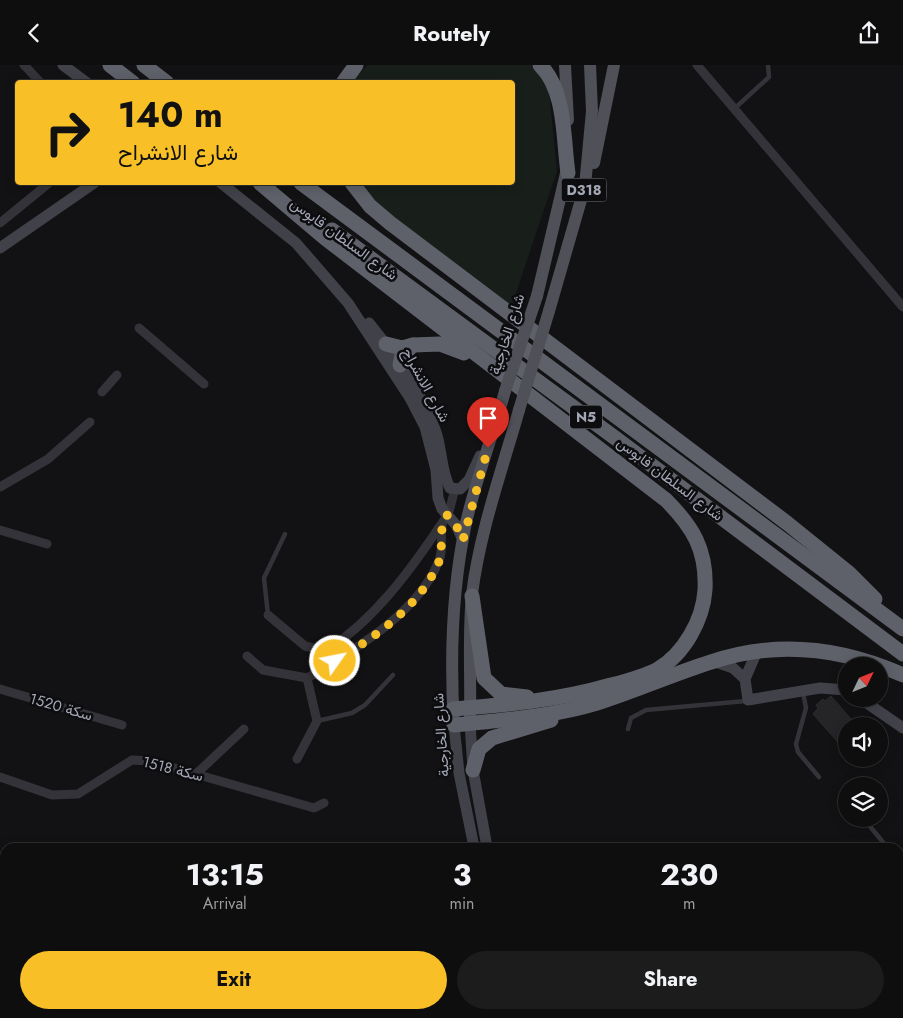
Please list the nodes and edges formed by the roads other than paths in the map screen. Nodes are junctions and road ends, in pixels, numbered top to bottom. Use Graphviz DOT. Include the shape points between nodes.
graph roads {
  1 [pos="24,65"];
  2 [pos="64,65"];
  3 [pos="110,65"];
  4 [pos="144,65"];
  5 [pos="356,65"];
  6 [pos="540,65"];
  7 [pos="565,65"];
  8 [pos="590,65"];
  9 [pos="768,65"];
  10 [pos="614,67"];
  11 [pos="700,67"];
  12 [pos="38,80"];
  13 [pos="83,80"];
  14 [pos="129,80"];
  15 [pos="164,80"];
  16 [pos="345,80"];
  17 [pos="734,109"];
  18 [pos="568,173"];
  19 [pos="47,185"];
  20 [pos="91,185"];
  21 [pos="223,185"];
  22 [pos="262,185"];
  23 [pos="269,185"];
  24 [pos="304,185"];
  25 [pos="354,185"];
  26 [pos="585,186"];
  27 [pos="0,223"];
  28 [pos="0,248"];
  29 [pos="348,303"];
  30 [pos="903,307"];
  31 [pos="362,324"];
  32 [pos="139,328"];
  33 [pos="386,343"];
  34 [pos="413,345"];
  35 [pos="400,365"];
  36 [pos="117,375"];
  37 [pos="204,384"];
  38 [pos="102,392"];
  39 [pos="528,395"];
  40 [pos="499,412"];
  41 [pos="90,422"];
  42 [pos="0,487"];
  43 [pos="455,490"];
  44 [pos="444,519"];
  45 [pos="0,530"];
  46 [pos="285,534"];
  47 [pos="463,540"];
  48 [pos="47,544"];
  49 [pos="472,597"];
  50 [pos="268,615"];
  51 [pos="903,628"];
  52 [pos="756,651"];
  53 [pos="903,654"];
  54 [pos="247,656"];
  55 [pos="850,657"];
  56 [pos="713,661"];
  57 [pos="888,669"];
  58 [pos="393,675"];
  59 [pos="903,675"];
  60 [pos="888,677"];
  61 [pos="307,678"];
  62 [pos="745,679"];
  63 [pos="903,686"];
  64 [pos="0,689"];
  65 [pos="838,689"];
  66 [pos="803,692"];
  67 [pos="748,700"];
  68 [pos="571,703"];
  69 [pos="873,707"];
  70 [pos="453,709"];
  71 [pos="470,716"];
  72 [pos="317,721"];
  73 [pos="122,725"];
  74 [pos="454,725"];
  75 [pos="903,728"];
  76 [pos="244,729"];
  77 [pos="628,729"];
  78 [pos="297,759"];
  79 [pos="473,770"];
  80 [pos="196,774"];
  81 [pos="0,777"];
  82 [pos="819,777"];
  83 [pos="324,803"];
  84 [pos="870,827"];
  85 [pos="473,843"];
  86 [pos="486,843"];
  87 [pos="884,843"];
  1 -- 12 [label="street"];
  2 -- 13 [label="street"];
  3 -- 14 [label="highway"];
  4 -- 15 [label="highway"];
  5 -- 16 [label="highway"];
  6 -- 18 [label="highway" via="556,93"];
  7 -- 18 [label="main road, شارع الخارجية / D318"];
  8 -- 26 [label="main road, شارع الخارجية / D318" via="592,111"];
  9 -- 17 [label="lane" via="769,77"];
  10 -- 26 [label="main road" via="597,156"];
  11 -- 17 [label="street"];
  17 -- 30 [label="street"];
  18 -- 40 [label="main road, شارع الخارجية / D318, bridge" via="537,296"];
  19 -- 27 [label="street"];
  20 -- 28 [label="street"];
  21 -- 29 [label="street, شارع الانشراح" via="296,243"];
  22 -- 39 [label="highway" via="325,238"];
  23 -- 53 [label="highway, شارع السلطان قابوس / N5" via="626,446"];
  24 -- 51 [label="highway, شارع السلطان قابوس / N5"];
  25 -- 51 [label="highway" via="370,206 390,223 841,567"];
  26 -- 49 [label="main road, شارع الخارجية / D318, bridge" via="481,543"];
  29 -- 31 [label="street, شارع الانشراح"];
  29 -- 33 [label="street, شارع الانشراح"];
  31 -- 33 [label="street"];
  31 -- 44 [label="street, شارع الانشراح" via="425,427"];
  32 -- 37 [label="street"];
  33 -- 34 [label="highway" via="402,347"];
  33 -- 35 [label="street, شارع الانشراح"];
  34 -- 35 [label="highway" via="402,356"];
  34 -- 39 [label="highway" via="440,344 458,349"];
  35 -- 43 [label="street, شارع الانشراح" via="428,414 442,451 447,483"];
  36 -- 38 [label="street"];
  39 -- 68 [label="highway" via="676,510 695,535 706,570 704,599 696,625 673,657 642,677"];
  40 -- 43 [label="street" via="469,481"];
  40 -- 47 [label="main road, شارع الخارجية / D318"];
  41 -- 42 [label="street" via="48,459"];
  43 -- 44 [label="street"];
  44 -- 47 [label="street, شارع الانشراح" via="456,525"];
  44 -- 50 [label="street" via="402,581 364,621 326,651 305,646"];
  44 -- 61 [label="street" via="442,553 438,564 407,607 349,653"];
  45 -- 48 [label="street"];
  46 -- 50 [label="lane" via="264,578"];
  47 -- 70 [label="main road, شارع الخارجية / D318" via="454,623"];
  49 -- 68 [label="highway" via="480,665 490,685 501,694 513,697"];
  49 -- 71 [label="main road, شارع الخارجية / D318"];
  52 -- 55 [label="highway" via="790,648"];
  52 -- 56 [label="highway"];
  52 -- 62 [label="street"];
  54 -- 61 [label="street" via="263,670"];
  56 -- 62 [label="street" via="733,668"];
  56 -- 68 [label="highway" via="598,703"];
  57 -- 59 [label="highway"];
  58 -- 72 [label="lane" via="365,705 352,713"];
  60 -- 63 [label="highway"];
  61 -- 72 [label="street"];
  62 -- 67 [label="street"];
  64 -- 73 [label="street, سكة 1520"];
  65 -- 66 [label="street" via="820,688"];
  66 -- 67 [label="street"];
  66 -- 82 [label="lane" via="806,708 796,743 798,752"];
  67 -- 77 [label="lane" via="646,710 631,718"];
  68 -- 71 [label="highway" via="511,705"];
  68 -- 79 [label="highway" via="546,722 492,738 479,749"];
  69 -- 75 [label="street"];
  70 -- 71 [label="highway"];
  70 -- 74 [label="main road, شارع الخارجية / D318"];
  71 -- 74 [label="highway"];
  71 -- 79 [label="street, شارع الخارجية / D318"];
  72 -- 78 [label="street"];
  74 -- 85 [label="street, شارع الخارجية / D318" via="459,773"];
  76 -- 80 [label="street"];
  79 -- 86 [label="street, شارع الخارجية / D318"];
  80 -- 81 [label="street, سكة 1518" via="132,759 78,794 52,795"];
  80 -- 83 [label="street, سكة 1518" via="314,808"];
  84 -- 87 [label="lane"];
}
